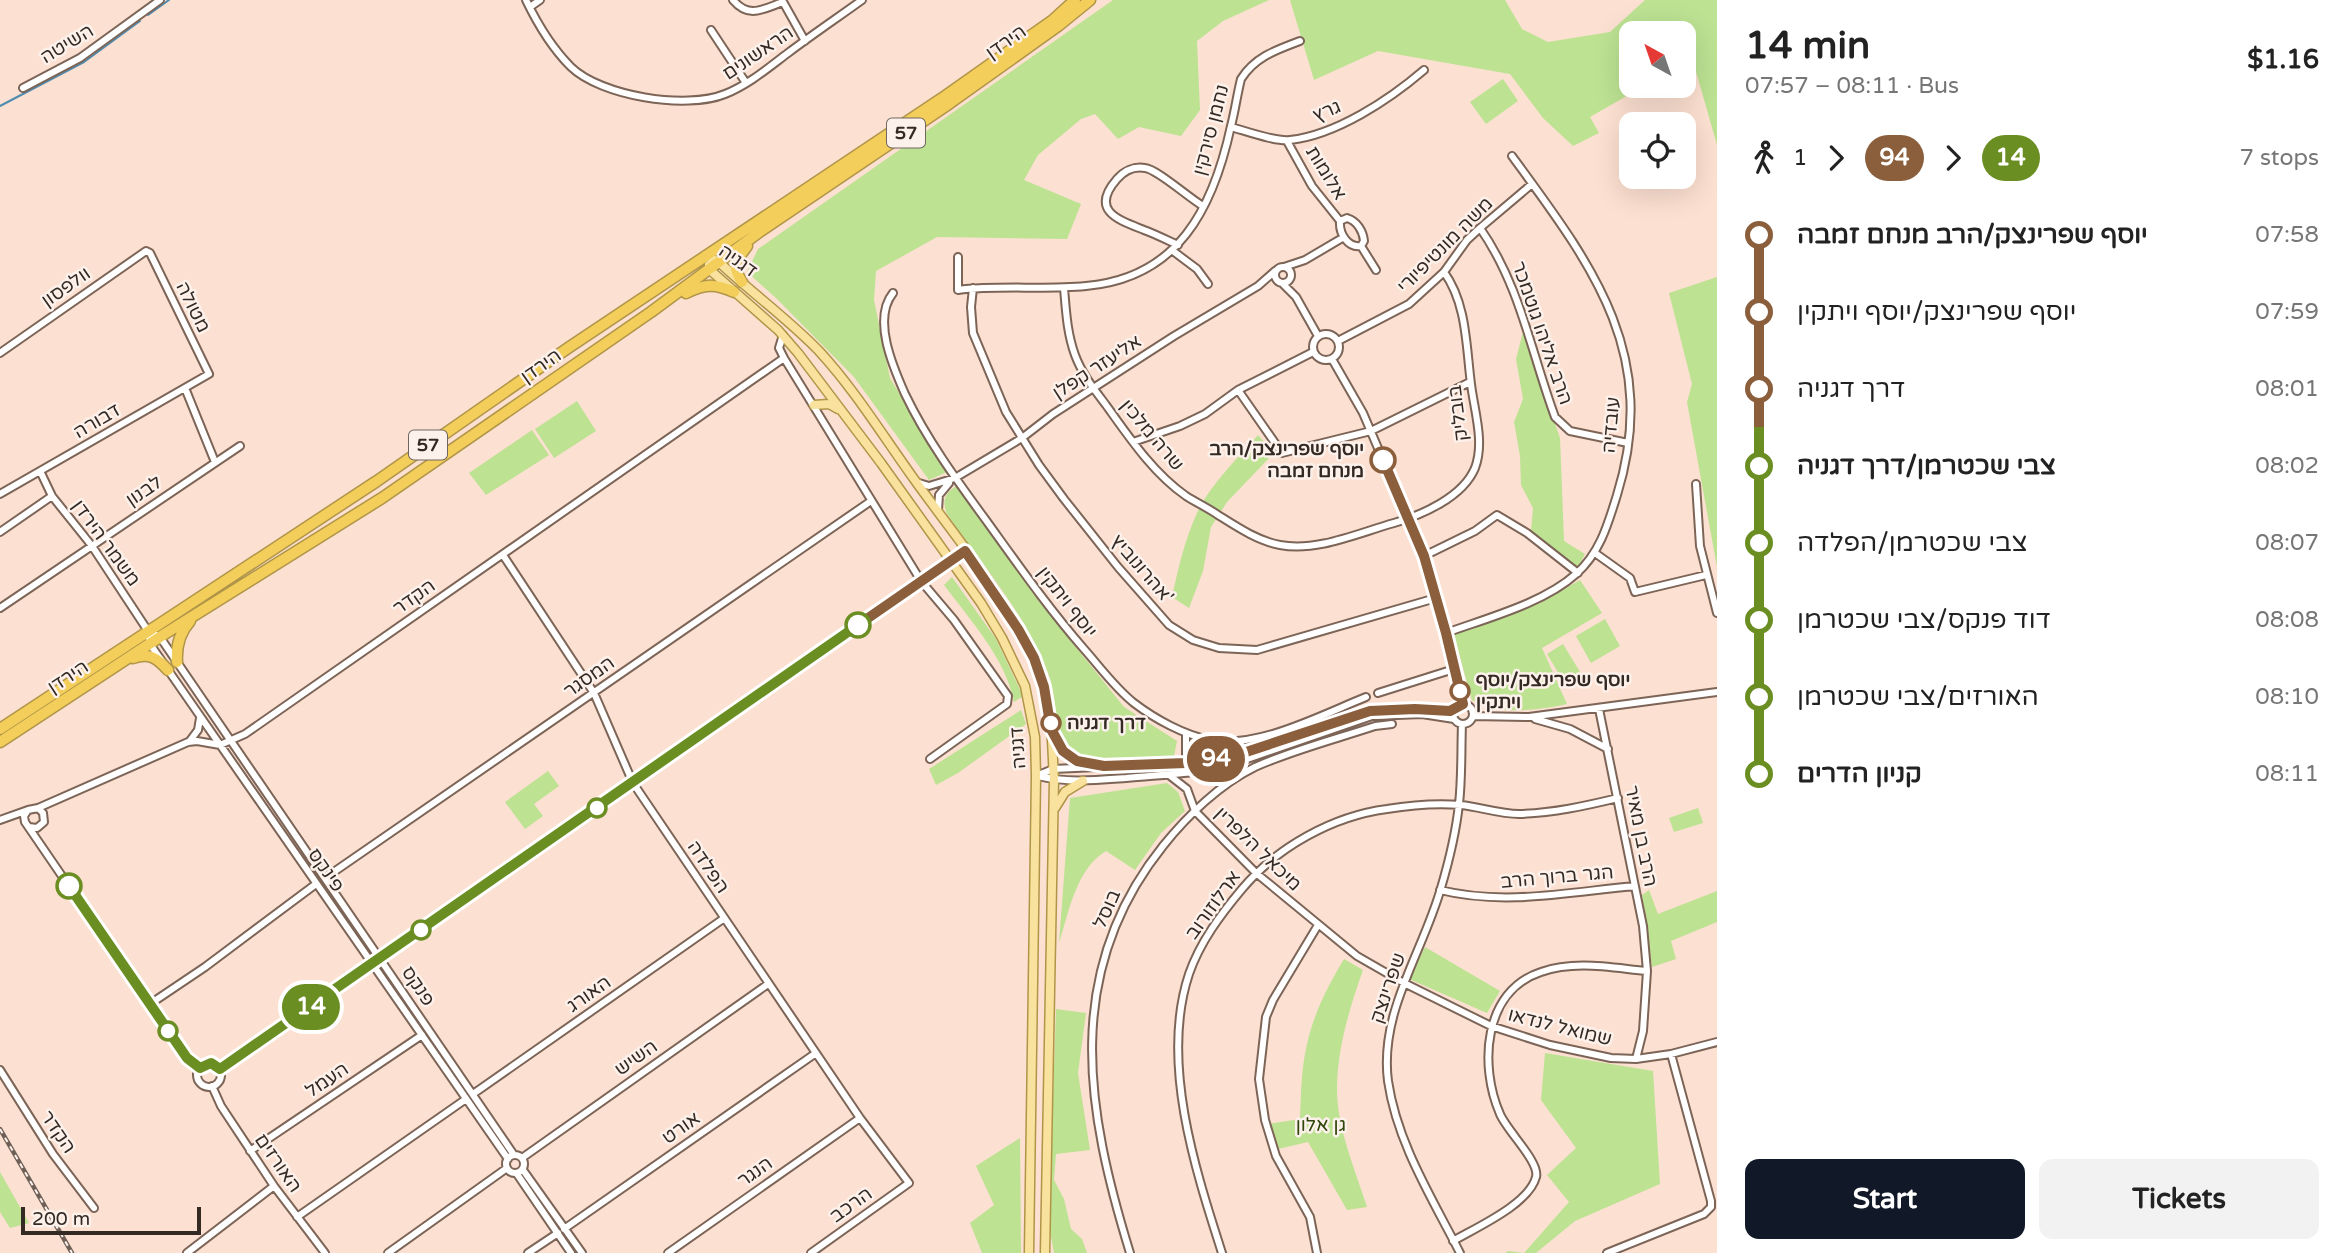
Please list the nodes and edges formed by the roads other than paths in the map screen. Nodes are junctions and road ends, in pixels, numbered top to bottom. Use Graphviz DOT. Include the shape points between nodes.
graph roads {
  1 [pos="160,0"];
  2 [pos="540,0"];
  3 [pos="733,0"];
  4 [pos="862,0"];
  5 [pos="1075,0"];
  6 [pos="1090,0"];
  7 [pos="783,1"];
  8 [pos="528,4"];
  9 [pos="711,30"];
  10 [pos="805,41"];
  11 [pos="1300,41"];
  12 [pos="1424,70"];
  13 [pos="746,83"];
  14 [pos="23,88"];
  15 [pos="1231,127"];
  16 [pos="1287,141"];
  17 [pos="1512,156"];
  18 [pos="1532,184"];
  19 [pos="1203,206"];
  20 [pos="1340,221"];
  21 [pos="1480,228"];
  22 [pos="754,237"];
  23 [pos="1344,237"];
  24 [pos="1361,246"];
  25 [pos="1176,248"];
  26 [pos="150,253"];
  27 [pos="706,255"];
  28 [pos="958,257"];
  29 [pos="1305,260"];
  30 [pos="720,263"];
  31 [pos="1284,267"];
  32 [pos="710,270"];
  33 [pos="1376,270"];
  34 [pos="1275,271"];
  35 [pos="1444,272"];
  36 [pos="1290,276"];
  37 [pos="742,282"];
  38 [pos="1281,282"];
  39 [pos="1208,284"];
  40 [pos="1258,286"];
  41 [pos="973,288"];
  42 [pos="1064,288"];
  43 [pos="734,292"];
  44 [pos="893,293"];
  45 [pos="1296,297"];
  46 [pos="651,312"];
  47 [pos="783,335"];
  48 [pos="1318,336"];
  49 [pos="1338,341"];
  50 [pos="1313,352"];
  51 [pos="0,353"];
  52 [pos="784,358"];
  53 [pos="1332,359"];
  54 [pos="209,374"];
  55 [pos="1470,382"];
  56 [pos="185,388"];
  57 [pos="1094,389"];
  58 [pos="1238,390"];
  59 [pos="814,405"];
  60 [pos="847,417"];
  61 [pos="1371,431"];
  62 [pos="1022,438"];
  63 [pos="1133,442"];
  64 [pos="1628,443"];
  65 [pos="240,446"];
  66 [pos="215,462"];
  67 [pos="41,473"];
  68 [pos="955,478"];
  69 [pos="914,480"];
  70 [pos="1696,484"];
  71 [pos="1,492"];
  72 [pos="52,496"];
  73 [pos="871,501"];
  74 [pos="940,515"];
  75 [pos="1407,519"];
  76 [pos="0,532"];
  77 [pos="92,546"];
  78 [pos="965,551"];
  79 [pos="1595,553"];
  80 [pos="503,555"];
  81 [pos="1424,556"];
  82 [pos="951,560"];
  83 [pos="1578,573"];
  84 [pos="1706,575"];
  85 [pos="922,581"];
  86 [pos="1436,598"];
  87 [pos="0,608"];
  88 [pos="1717,613"];
  89 [pos="195,615"];
  90 [pos="148,631"];
  91 [pos="1446,633"];
  92 [pos="160,637"];
  93 [pos="150,644"];
  94 [pos="177,662"];
  95 [pos="120,664"];
  96 [pos="1454,669"];
  97 [pos="168,670"];
  98 [pos="1717,692"];
  99 [pos="594,693"];
  100 [pos="1378,693"];
  101 [pos="1366,697"];
  102 [pos="1463,704"];
  103 [pos="1455,708"];
  104 [pos="1599,709"];
  105 [pos="200,716"];
  106 [pos="1473,716"];
  107 [pos="1529,718"];
  108 [pos="1454,719"];
  109 [pos="1392,724"];
  110 [pos="1462,724"];
  111 [pos="0,729"];
  112 [pos="1051,729"];
  113 [pos="1186,733"];
  114 [pos="231,741"];
  115 [pos="0,742"];
  116 [pos="188,742"];
  117 [pos="220,745"];
  118 [pos="1608,749"];
  119 [pos="930,759"];
  120 [pos="1186,763"];
  121 [pos="1104,766"];
  122 [pos="1053,769"];
  123 [pos="1198,772"];
  124 [pos="1169,775"];
  125 [pos="1036,776"];
  126 [pos="1054,780"];
  127 [pos="1083,781"];
  128 [pos="632,783"];
  129 [pos="1187,789"];
  130 [pos="1618,798"];
  131 [pos="1459,805"];
  132 [pos="38,808"];
  133 [pos="27,810"];
  134 [pos="1195,811"];
  135 [pos="1053,814"];
  136 [pos="8,817"];
  137 [pos="0,820"];
  138 [pos="27,824"];
  139 [pos="40,827"];
  140 [pos="41,844"];
  141 [pos="1256,873"];
  142 [pos="325,877"];
  143 [pos="316,884"];
  144 [pos="1635,887"];
  145 [pos="1440,890"];
  146 [pos="723,919"];
  147 [pos="1318,925"];
  148 [pos="380,959"];
  149 [pos="373,965"];
  150 [pos="1647,971"];
  151 [pos="1404,983"];
  152 [pos="768,984"];
  153 [pos="150,1004"];
  154 [pos="1491,1026"];
  155 [pos="422,1035"];
  156 [pos="1717,1042"];
  157 [pos="816,1053"];
  158 [pos="1671,1054"];
  159 [pos="1636,1059"];
  160 [pos="200,1068"];
  161 [pos="220,1069"];
  162 [pos="0,1070"];
  163 [pos="212,1086"];
  164 [pos="473,1094"];
  165 [pos="466,1099"];
  166 [pos="860,1118"];
  167 [pos="250,1151"];
  168 [pos="518,1156"];
  169 [pos="508,1159"];
  170 [pos="507,1168"];
  171 [pos="520,1172"];
  172 [pos="909,1183"];
  173 [pos="274,1186"];
  174 [pos="94,1208"];
  175 [pos="297,1217"];
  176 [pos="564,1228"];
  177 [pos="558,1233"];
  178 [pos="1453,1241"];
  179 [pos="187,1253"];
  180 [pos="325,1253"];
  181 [pos="388,1253"];
  182 [pos="528,1253"];
  183 [pos="571,1253"];
  184 [pos="582,1253"];
  185 [pos="668,1253"];
  186 [pos="811,1253"];
  187 [pos="1029,1253"];
  188 [pos="1045,1253"];
  189 [pos="1130,1253"];
  190 [pos="1222,1253"];
  191 [pos="1317,1253"];
  192 [pos="1460,1253"];
  193 [pos="1607,1253"];
  1 -- 14 [label="street, השיטה" via="80,58"];
  2 -- 8 [label="street"];
  3 -- 7 [label="street" via="741,9 753,12"];
  4 -- 10 [label="street, הראשונים"];
  5 -- 27 [label="highway, הירדן / 57" via="941,99"];
  6 -- 22 [label="highway, הירדן / 57" via="1004,65"];
  7 -- 10 [label="street"];
  8 -- 13 [label="street, הראשונים" via="572,68 628,93 664,101 703,100"];
  9 -- 13 [label="street"];
  10 -- 13 [label="street, הראשונים"];
  11 -- 15 [label="street, נחמן סירקין" via="1248,68 1241,79"];
  12 -- 16 [label="street, גרץ" via="1392,95 1342,123"];
  15 -- 16 [label="street, גרץ"];
  15 -- 19 [label="street, נחמן סירקין"];
  16 -- 20 [label="street, אלומות" via="1312,186"];
  17 -- 18 [label="street, עובדיה"];
  18 -- 21 [label="street, משה מונטיפיורי"];
  18 -- 64 [label="street, עובדיה" via="1583,256 1620,336 1630,391"];
  19 -- 25 [label="street, נחמן סירקין"];
  19 -- 25 [label="street" via="1146,168 1135,168 1114,181 1107,205 1115,218"];
  20 -- 23 [label="street"];
  20 -- 24 [label="street" via="1347,218 1356,224 1363,236"];
  21 -- 35 [label="street, משה מונטיפיורי"];
  21 -- 64 [label="street, הרב אליהו גוטמכר" via="1513,289 1555,417 1570,431"];
  22 -- 30 [label="highway, הירדן / 57"];
  22 -- 37 [label="highway" via="735,265"];
  23 -- 24 [label="street" via="1353,246"];
  23 -- 29 [label="street"];
  24 -- 33 [label="street"];
  25 -- 39 [label="street"];
  25 -- 42 [label="street, נחמן סירקין" via="1126,278"];
  26 -- 51 [label="street, וולפסון" via="137,257"];
  26 -- 54 [label="street, מטולה"];
  27 -- 30 [label="main road, דגניה"];
  27 -- 32 [label="main road, דגניה"];
  27 -- 90 [label="highway, הירדן / 57" via="377,481"];
  28 -- 41 [label="street" via="958,290"];
  29 -- 31 [label="street"];
  29 -- 36 [label="street"];
  30 -- 32 [label="highway, הירדן / 57"];
  30 -- 37 [label="main road, דגניה"];
  31 -- 34 [label="street, אליעזר קפלן"];
  31 -- 36 [label="street"];
  32 -- 43 [label="main road, דגניה"];
  32 -- 46 [label="highway, הירדן / 57"];
  34 -- 38 [label="street"];
  34 -- 40 [label="street, אליעזר קפלן"];
  35 -- 49 [label="street, משה מונטיפיורי" via="1409,304"];
  35 -- 55 [label="street, בובליק" via="1455,290 1467,337"];
  36 -- 38 [label="street"];
  36 -- 45 [label="street"];
  37 -- 69 [label="main road, דגניה" via="821,354"];
  38 -- 40 [label="street, אליעזר קפלן"];
  38 -- 45 [label="street"];
  40 -- 57 [label="street, אליעזר קפלן"];
  41 -- 42 [label="street, נחמן סירקין"];
  41 -- 62 [label="street, אהרונוביץ'" via="973,333 995,389"];
  42 -- 57 [label="street, שרה מלכין" via="1069,335"];
  43 -- 46 [label="highway" via="701,286"];
  43 -- 47 [label="main road, דגניה"];
  44 -- 68 [label="street, יוסף ויתקין" via="884,318 897,372"];
  45 -- 48 [label="street"];
  46 -- 89 [label="highway, הירדן / 57" via="382,498"];
  47 -- 52 [label="street" via="779,348"];
  47 -- 60 [label="main road, דגניה"];
  48 -- 49 [label="street" via="1327,334"];
  48 -- 50 [label="street"];
  49 -- 53 [label="street"];
  50 -- 53 [label="street" via="1323,360"];
  50 -- 58 [label="street"];
  52 -- 59 [label="street"];
  52 -- 80 [label="street, הקדר"];
  53 -- 61 [label="street"];
  54 -- 56 [label="street, דבורה"];
  55 -- 61 [label="street"];
  55 -- 75 [label="street, בובליק" via="1479,442 1472,475 1446,498"];
  56 -- 66 [label="street"];
  56 -- 67 [label="street, דבורה"];
  57 -- 62 [label="street, אליעזר קפלן"];
  57 -- 63 [label="street, שרה מלכין"];
  58 -- 61 [label="street" via="1282,453"];
  58 -- 63 [label="street" via="1205,414"];
  59 -- 60 [label="main road" via="829,404"];
  59 -- 73 [label="street"];
  60 -- 82 [label="main road, דגניה"];
  61 -- 75 [label="street"];
  62 -- 68 [label="street, אליעזר קפלן"];
  62 -- 86 [label="street, אהרונוביץ'" via="1118,567 1169,625 1193,640 1219,648 1257,650"];
  63 -- 75 [label="street, שרה מלכין" via="1187,496 1242,531 1280,545 1318,545"];
  64 -- 79 [label="street, עובדיה" via="1617,496"];
  65 -- 66 [label="street, לבנון"];
  66 -- 77 [label="street, לבנון"];
  67 -- 71 [label="street, דבורה"];
  67 -- 72 [label="street, משמר הירדן"];
  68 -- 69 [label="street, אליעזר קפלן" via="929,486"];
  68 -- 74 [label="street, אליעזר קפלן" via="939,495"];
  68 -- 113 [label="street, יוסף ויתקין" via="1052,612 1115,685 1135,704"];
  69 -- 74 [label="main road, דגניה"];
  70 -- 84 [label="street"];
  72 -- 76 [label="street"];
  72 -- 77 [label="street, משמר הירדן"];
  73 -- 85 [label="street"];
  73 -- 99 [label="street, המסגר"];
  74 -- 78 [label="main road, דגניה"];
  75 -- 81 [label="street"];
  77 -- 87 [label="street, לבנון"];
  77 -- 90 [label="street, משמר הירדן"];
  78 -- 82 [label="street"];
  78 -- 112 [label="main road, דגניה" via="1034,658"];
  79 -- 83 [label="street, עובדיה"];
  79 -- 84 [label="street" via="1630,578 1635,592"];
  80 -- 99 [label="street, הפלדה"];
  80 -- 114 [label="street, הקדר"];
  81 -- 83 [label="street" via="1497,515"];
  81 -- 86 [label="street"];
  82 -- 85 [label="street"];
  82 -- 125 [label="main road, דגניה" via="1002,638 1025,686 1035,737"];
  83 -- 91 [label="street, עובדיה" via="1536,599"];
  84 -- 88 [label="street"];
  85 -- 119 [label="street" via="1009,695 1007,704"];
  85 -- 128 [label="street"];
  86 -- 91 [label="street"];
  89 -- 92 [label="highway, הירדן / 57"];
  89 -- 94 [label="highway" via="177,643"];
  90 -- 92 [label="street"];
  90 -- 93 [label="street, פינקס"];
  90 -- 111 [label="highway, הירדן / 57"];
  91 -- 96 [label="street"];
  92 -- 93 [label="highway, הירדן / 57"];
  92 -- 94 [label="street"];
  93 -- 95 [label="highway, הירדן / 57"];
  93 -- 97 [label="street, פינקס"];
  94 -- 114 [label="street, פנקס"];
  95 -- 97 [label="highway" via="150,655"];
  95 -- 115 [label="highway, הירדן / 57"];
  96 -- 100 [label="street"];
  96 -- 102 [label="street"];
  97 -- 105 [label="street, פינקס"];
  98 -- 104 [label="street"];
  99 -- 128 [label="street, הפלדה"];
  99 -- 142 [label="street, המסגר"];
  101 -- 113 [label="street, יוסף ויתקין" via="1270,736 1211,741"];
  102 -- 103 [label="street"];
  102 -- 106 [label="street"];
  103 -- 108 [label="street"];
  103 -- 120 [label="street" via="1370,711 1237,755"];
  104 -- 107 [label="street"];
  104 -- 118 [label="street, הרב בן מאיר"];
  105 -- 116 [label="street" via="198,730"];
  105 -- 117 [label="street, פינקס"];
  106 -- 107 [label="street"];
  106 -- 110 [label="street"];
  107 -- 118 [label="street" via="1570,729"];
  108 -- 110 [label="street"];
  108 -- 123 [label="street" via="1422,714 1372,716"];
  109 -- 134 [label="street, בוסל" via="1254,768"];
  110 -- 131 [label="street, שפרינצק"];
  112 -- 121 [label="main road" via="1070,757"];
  112 -- 122 [label="main road, דגניה"];
  113 -- 120 [label="street"];
  114 -- 117 [label="street, הקדר"];
  114 -- 142 [label="street, פנקס"];
  116 -- 117 [label="street, הקדר"];
  116 -- 132 [label="street, הקדר"];
  117 -- 143 [label="street, פינקס"];
  118 -- 130 [label="street, הרב בן מאיר"];
  120 -- 121 [label="street"];
  121 -- 122 [label="street"];
  122 -- 125 [label="street"];
  122 -- 126 [label="main road, דגניה"];
  123 -- 124 [label="street"];
  123 -- 129 [label="street"];
  124 -- 127 [label="street"];
  124 -- 129 [label="street"];
  125 -- 126 [label="street"];
  125 -- 187 [label="main road, דגניה"];
  126 -- 127 [label="street"];
  126 -- 135 [label="main road, דגניה"];
  127 -- 135 [label="main road" via="1065,792"];
  128 -- 146 [label="street, הפלדה"];
  128 -- 148 [label="street"];
  129 -- 134 [label="street, מיכאל הלפרין"];
  130 -- 131 [label="street, ארלוזורוב" via="1516,814"];
  130 -- 144 [label="street, הרב בן מאיר"];
  131 -- 141 [label="street, ארלוזורוב" via="1360,814 1314,833"];
  131 -- 145 [label="street, שפרינצק"];
  132 -- 133 [label="street"];
  132 -- 139 [label="street" via="44,816"];
  133 -- 136 [label="street"];
  133 -- 138 [label="street"];
  134 -- 141 [label="street, מיכאל הלפרין"];
  134 -- 189 [label="street, בוסל" via="1155,855 1122,909 1106,951 1092,1017 1094,1096 1114,1200"];
  135 -- 188 [label="main road, דגניה"];
  136 -- 137 [label="street"];
  136 -- 138 [label="street"];
  138 -- 139 [label="street"];
  138 -- 140 [label="street"];
  139 -- 140 [label="street"];
  140 -- 153 [label="street"];
  141 -- 147 [label="street, מיכאל הלפרין"];
  141 -- 190 [label="street, ארלוזורוב" via="1197,954 1182,1002 1179,1033 1184,1116"];
  142 -- 148 [label="street, פנקס"];
  143 -- 149 [label="street, פינקס"];
  143 -- 153 [label="street"];
  144 -- 145 [label="street, הגר ברוך הרב" via="1517,899"];
  144 -- 150 [label="street, הרב בן מאיר"];
  145 -- 151 [label="street, שפרינצק"];
  146 -- 152 [label="street, הפלדה"];
  146 -- 164 [label="street, האורג"];
  147 -- 151 [label="street, מיכאל הלפרין" via="1357,956"];
  147 -- 191 [label="street" via="1266,1017 1259,1079 1271,1141 1310,1217"];
  148 -- 149 [label="street"];
  148 -- 164 [label="street, פנקס"];
  149 -- 155 [label="street, פינקס"];
  149 -- 161 [label="street"];
  150 -- 154 [label="street" via="1582,966 1539,972 1512,992"];
  150 -- 159 [label="street, הרב בן מאיר"];
  151 -- 154 [label="street, שמואל לנדאו"];
  151 -- 178 [label="street, שפרינצק" via="1388,1034 1388,1082 1412,1161"];
  152 -- 157 [label="street, הפלדה"];
  152 -- 168 [label="street, השיש"];
  153 -- 160 [label="street" via="187,1058"];
  154 -- 159 [label="street, שמואל לנדאו" via="1550,1045"];
  154 -- 178 [label="street" via="1488,1068 1492,1091 1510,1134 1535,1164 1537,1174 1521,1199"];
  155 -- 165 [label="street, פינקס"];
  155 -- 167 [label="street, העמל"];
  156 -- 158 [label="street, שמואל לנדאו"];
  157 -- 166 [label="street, הפלדה"];
  157 -- 176 [label="street, אורט"];
  158 -- 159 [label="street, שמואל לנדאו"];
  158 -- 193 [label="street" via="1711,1207 1704,1214"];
  160 -- 161 [label="street" via="211,1063"];
  160 -- 163 [label="street" via="198,1079"];
  161 -- 163 [label="street" via="220,1080"];
  162 -- 174 [label="street, הקדר"];
  163 -- 167 [label="street, האורזים"];
  164 -- 168 [label="street, פנקס"];
  165 -- 169 [label="street, פינקס"];
  165 -- 175 [label="street"];
  166 -- 172 [label="street, הפלדה"];
  166 -- 185 [label="street, הנגר"];
  167 -- 173 [label="street, האורזים"];
  168 -- 169 [label="street"];
  168 -- 171 [label="street" via="525,1164"];
  169 -- 170 [label="street"];
  170 -- 171 [label="street" via="511,1173"];
  170 -- 181 [label="street"];
  171 -- 176 [label="street"];
  171 -- 177 [label="street"];
  172 -- 186 [label="street, הרכב"];
  173 -- 175 [label="street, האורזים"];
  173 -- 179 [label="street"];
  175 -- 180 [label="street, האורזים"];
  176 -- 184 [label="street"];
  177 -- 182 [label="street"];
  177 -- 183 [label="street"];
  178 -- 192 [label="street, שפרינצק"];
}
